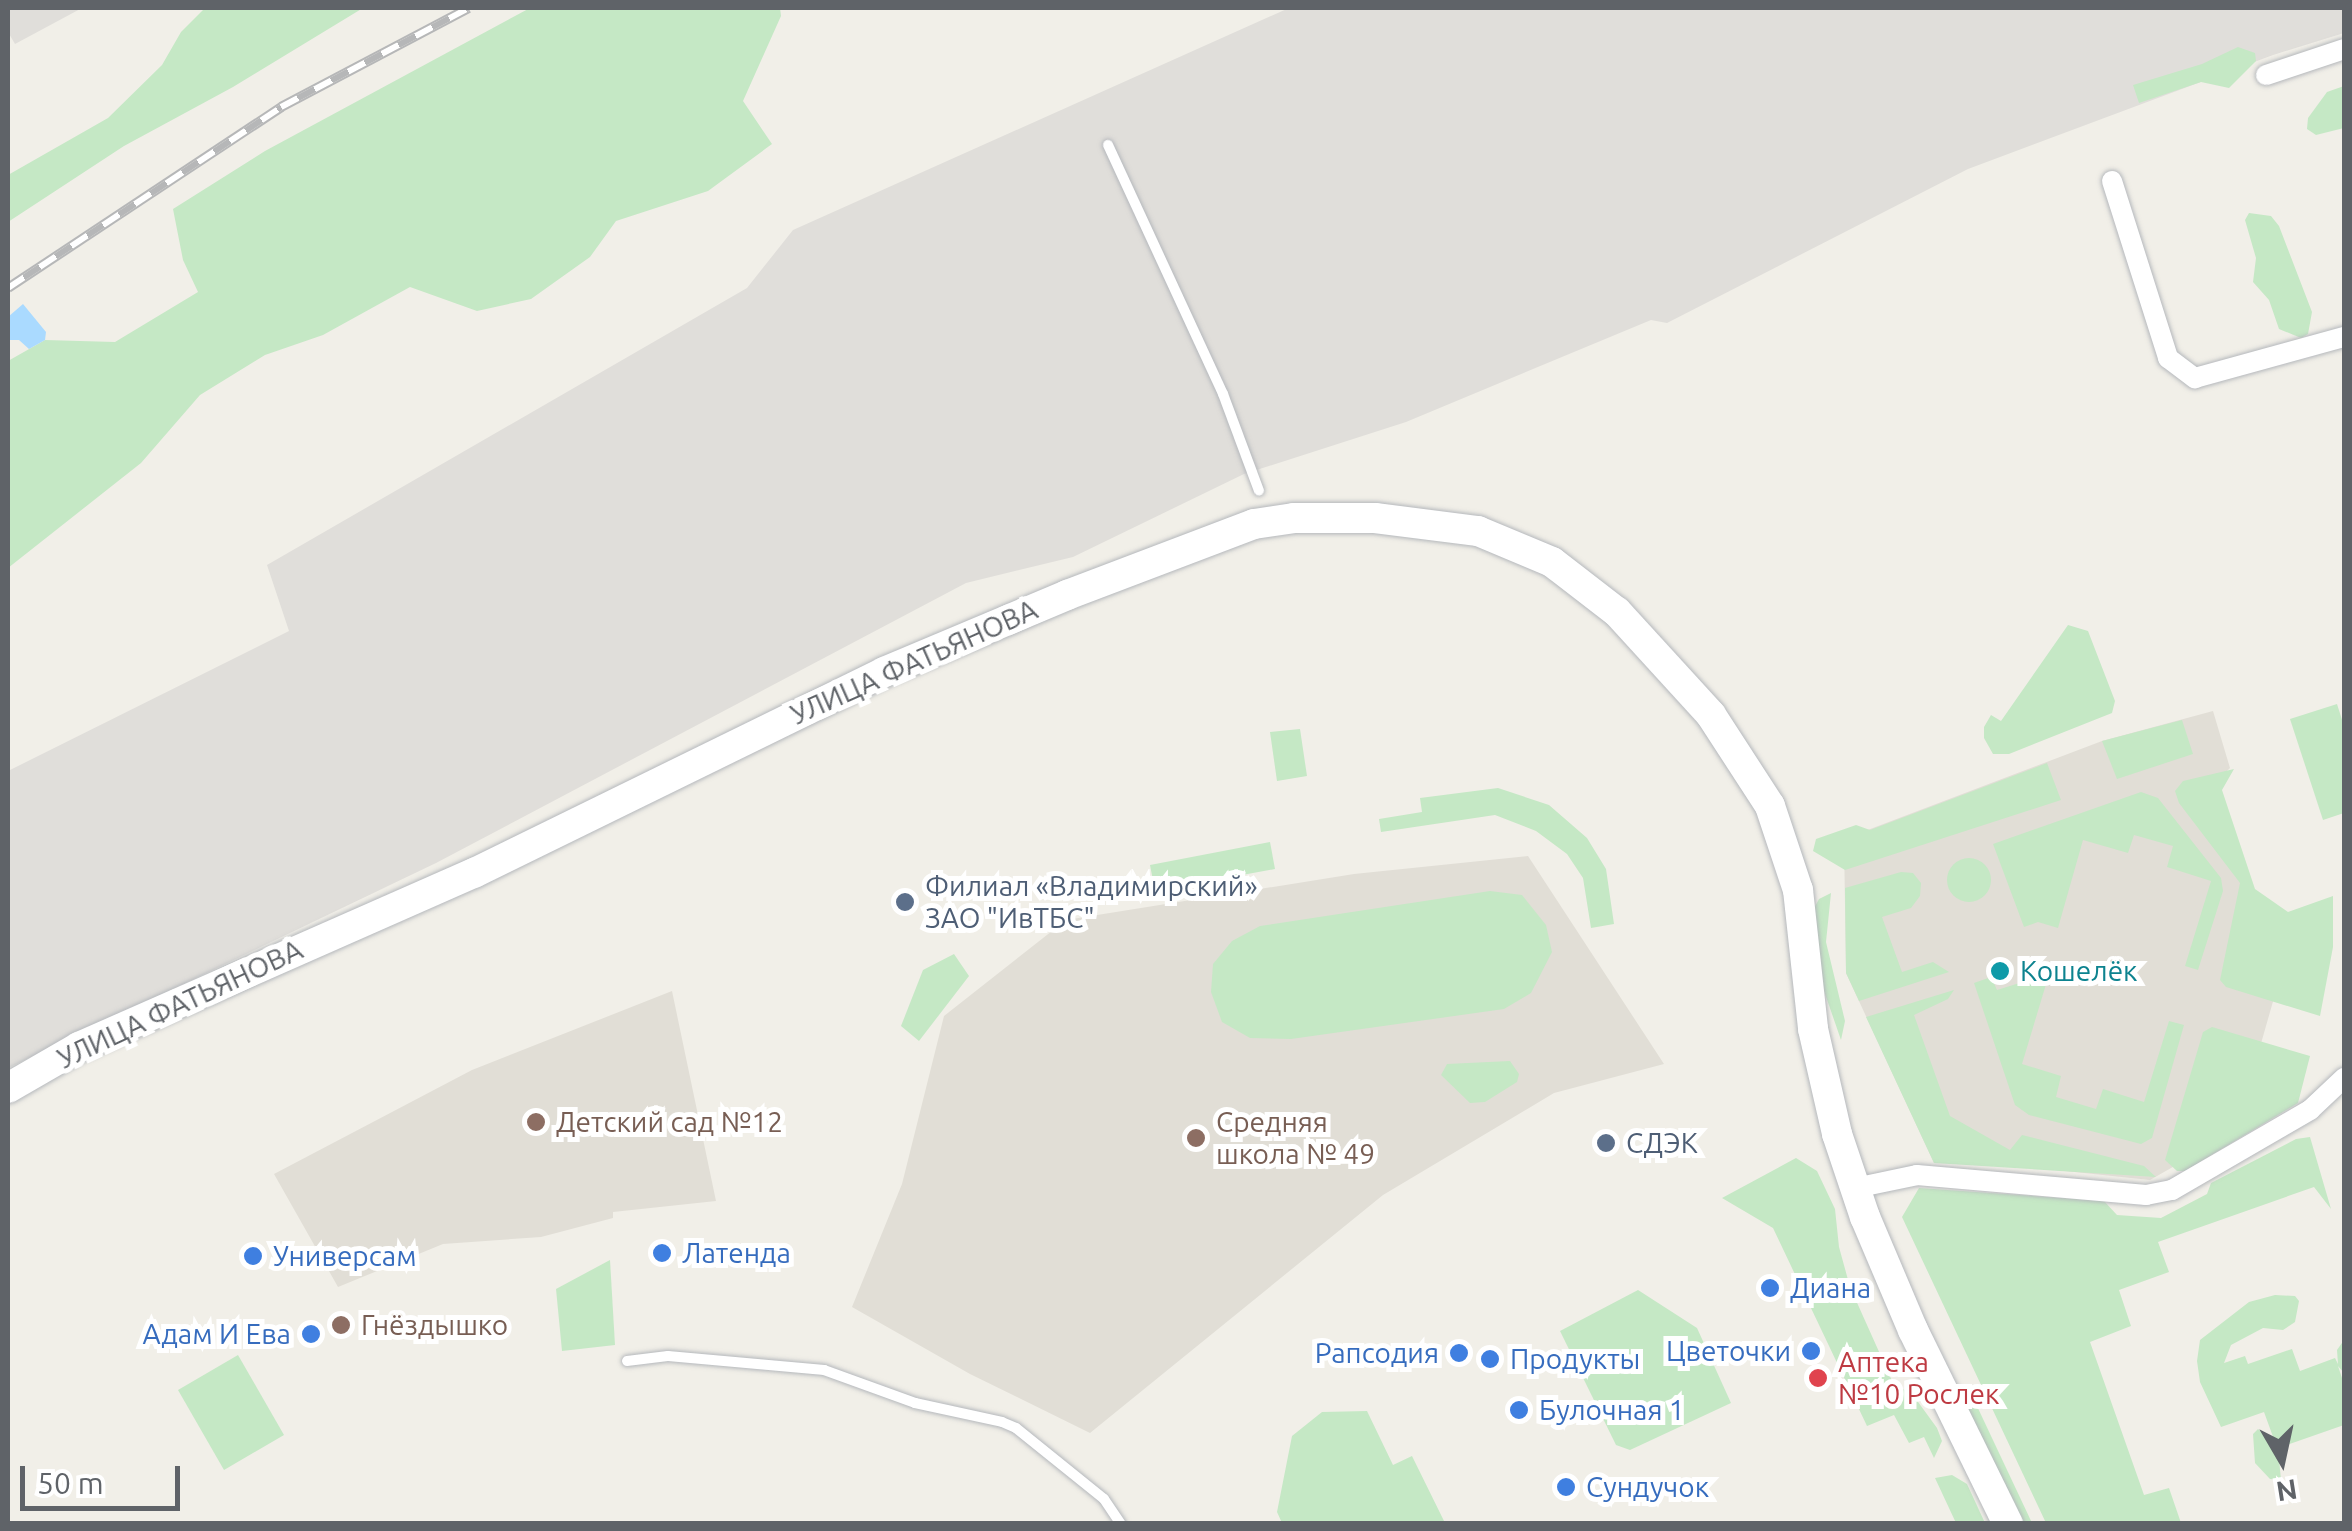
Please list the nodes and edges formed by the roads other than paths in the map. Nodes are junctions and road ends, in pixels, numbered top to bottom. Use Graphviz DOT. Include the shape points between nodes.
graph roads {
  1 [pos="2344,49"];
  2 [pos="2266,75"];
  3 [pos="1108,145"];
  4 [pos="2112,181"];
  5 [pos="2344,337"];
  6 [pos="1258,491"];
  7 [pos="2344,1078"];
  8 [pos="8,1088"];
  9 [pos="1855,1188"];
  10 [pos="627,1360"];
  11 [pos="1121,1524"];
  12 [pos="2008,1524"];
  1 -- 2 [label="street"];
  3 -- 6 [label="lane" via="1223,394"];
  4 -- 5 [label="street" via="2168,358 2194,378"];
  7 -- 9 [label="street" via="2310,1110 2172,1190 2146,1195 1917,1176"];
  8 -- 9 [label="street, УЛИЦА ФАТЬЯНОВА" via="79,1046 474,873 884,672 1254,524 1375,518 1478,531 1552,562 1616,612 1710,715 1770,806 1798,890 1820,1069"];
  9 -- 12 [label="street, УЛИЦА ФАТЬЯНОВА" via="1914,1330"];
  10 -- 11 [label="lane" via="668,1356 824,1370 915,1403 1002,1422 1104,1498"];
}
